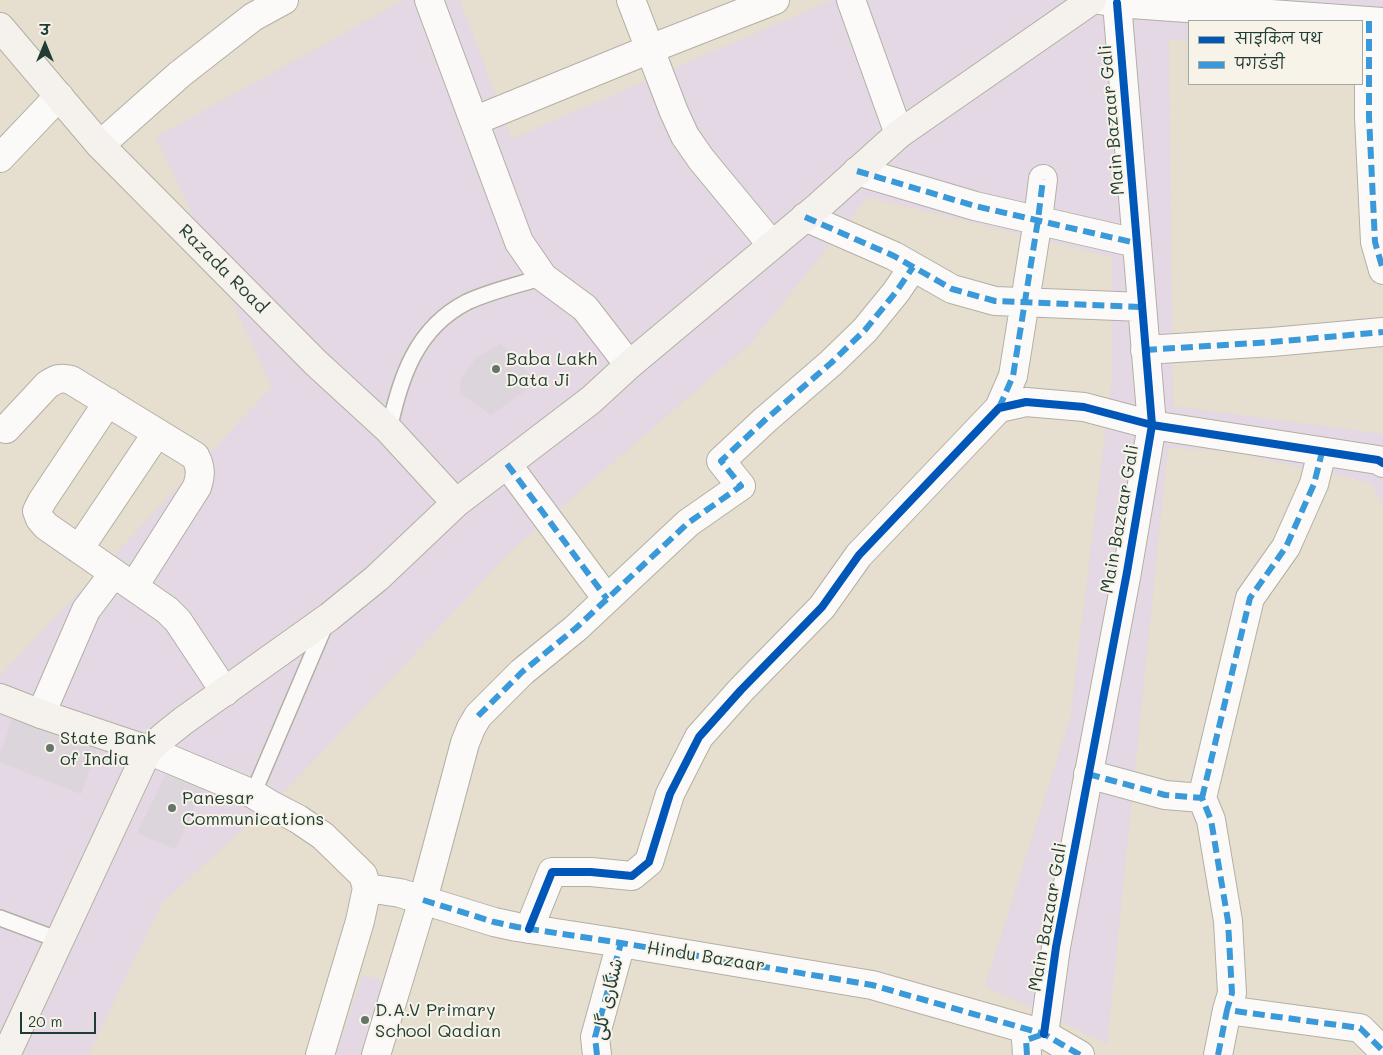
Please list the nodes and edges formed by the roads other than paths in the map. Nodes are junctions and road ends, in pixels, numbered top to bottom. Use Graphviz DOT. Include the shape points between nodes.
graph roads {
  1 [pos="284,0"];
  2 [pos="429,0"];
  3 [pos="631,0"];
  4 [pos="775,0"];
  5 [pos="850,0"];
  6 [pos="1103,1"];
  7 [pos="1350,20"];
  8 [pos="1363,21"];
  9 [pos="1376,22"];
  10 [pos="0,27"];
  11 [pos="650,49"];
  12 [pos="59,96"];
  13 [pos="474,121"];
  14 [pos="899,134"];
  15 [pos="100,145"];
  16 [pos="0,158"];
  17 [pos="857,171"];
  18 [pos="1043,179"];
  19 [pos="805,217"];
  20 [pos="1038,220"];
  21 [pos="1136,243"];
  22 [pos="772,245"];
  23 [pos="913,267"];
  24 [pos="1383,270"];
  25 [pos="543,277"];
  26 [pos="1025,302"];
  27 [pos="1142,307"];
  28 [pos="1383,332"];
  29 [pos="1145,350"];
  30 [pos="630,365"];
  31 [pos="108,402"];
  32 [pos="999,408"];
  33 [pos="1152,425"];
  34 [pos="6,429"];
  35 [pos="389,430"];
  36 [pos="157,433"];
  37 [pos="1322,452"];
  38 [pos="1383,463"];
  39 [pos="508,464"];
  40 [pos="456,503"];
  41 [pos="79,550"];
  42 [pos="124,579"];
  43 [pos="607,599"];
  44 [pos="329,617"];
  45 [pos="225,692"];
  46 [pos="0,698"];
  47 [pos="41,714"];
  48 [pos="148,750"];
  49 [pos="1088,774"];
  50 [pos="252,794"];
  51 [pos="1202,798"];
  52 [pos="366,888"];
  53 [pos="423,900"];
  54 [pos="0,918"];
  55 [pos="529,929"];
  56 [pos="59,940"];
  57 [pos="621,943"];
  58 [pos="1228,1010"];
  59 [pos="1044,1034"];
  60 [pos="1383,1051"];
  61 [pos="6,1055"];
  62 [pos="320,1055"];
  63 [pos="376,1055"];
  64 [pos="597,1055"];
  65 [pos="1027,1055"];
  66 [pos="1080,1055"];
  67 [pos="1218,1055"];
  1 -- 15 [label="street" via="253,18 180,74"];
  2 -- 13 [label="street"];
  3 -- 11 [label="street"];
  4 -- 11 [label="street"];
  5 -- 14 [label="street"];
  6 -- 7 [label="street"];
  6 -- 14 [label="main road"];
  6 -- 21 [label="street, Main Bazaar Gali"];
  8 -- 9 [label="street"];
  9 -- 24 [label="street" via="1369,116 1375,242"];
  10 -- 12 [label="main road, Razada Road"];
  11 -- 13 [label="street"];
  11 -- 22 [label="street" via="685,136"];
  12 -- 15 [label="main road, Razada Road"];
  12 -- 16 [label="street"];
  13 -- 25 [label="street" via="519,242"];
  14 -- 17 [label="main road"];
  15 -- 35 [label="main road, Razada Road" via="316,363"];
  17 -- 19 [label="main road"];
  17 -- 20 [label="street" via="975,206"];
  18 -- 20 [label="street"];
  19 -- 22 [label="main road"];
  19 -- 23 [label="street"];
  20 -- 21 [label="street"];
  20 -- 26 [label="street"];
  21 -- 27 [label="street, Main Bazaar Gali"];
  22 -- 30 [label="main road"];
  23 -- 26 [label="street" via="952,289 995,301"];
  23 -- 43 [label="street" via="865,330 721,461 740,486 688,523"];
  25 -- 30 [label="street" via="585,308"];
  25 -- 35 [label="lane" via="468,302 432,328 409,364 399,388"];
  26 -- 27 [label="street"];
  26 -- 32 [label="street" via="1013,376"];
  27 -- 29 [label="street, Main Bazaar Gali"];
  28 -- 29 [label="street"];
  29 -- 33 [label="street, Main Bazaar Gali"];
  30 -- 39 [label="main road" via="591,400"];
  31 -- 34 [label="street" via="62,378 47,385"];
  31 -- 36 [label="street"];
  31 -- 41 [label="street" via="37,511 46,526"];
  32 -- 33 [label="street" via="1026,402 1084,407"];
  32 -- 55 [label="street" via="858,554 822,607 699,737 670,794 649,862 632,876 552,872"];
  33 -- 37 [label="street"];
  33 -- 49 [label="street, Main Bazaar Gali"];
  35 -- 40 [label="main road, Razada Road"];
  36 -- 41 [label="street"];
  36 -- 42 [label="street" via="195,456 200,476 197,486"];
  37 -- 38 [label="street"];
  37 -- 51 [label="street" via="1314,484 1286,547 1250,598"];
  39 -- 40 [label="main road"];
  39 -- 43 [label="street"];
  40 -- 44 [label="main road" via="377,578"];
  41 -- 42 [label="street"];
  42 -- 45 [label="street" via="178,621"];
  42 -- 47 [label="street" via="86,610"];
  43 -- 53 [label="street" via="522,672 478,716 465,743"];
  44 -- 45 [label="main road"];
  44 -- 50 [label="lane"];
  45 -- 48 [label="main road"];
  46 -- 47 [label="main road"];
  47 -- 48 [label="main road"];
  48 -- 50 [label="street"];
  48 -- 56 [label="main road"];
  49 -- 51 [label="street" via="1165,795"];
  49 -- 59 [label="street, Main Bazaar Gali" via="1056,947"];
  50 -- 52 [label="street" via="323,836 363,875"];
  51 -- 58 [label="street" via="1212,820 1228,921 1232,992"];
  52 -- 53 [label="street, Hindu Bazaar"];
  52 -- 62 [label="street" via="360,921"];
  53 -- 55 [label="street, Hindu Bazaar"];
  53 -- 63 [label="street"];
  54 -- 56 [label="lane"];
  55 -- 57 [label="street, Hindu Bazaar"];
  56 -- 61 [label="main road"];
  57 -- 59 [label="street, Hindu Bazaar" via="872,985"];
  57 -- 64 [label="street, شنگاری گلی" via="595,1037"];
  58 -- 60 [label="street" via="1360,1028"];
  58 -- 67 [label="street"];
  59 -- 65 [label="street" via="1026,1040"];
  59 -- 66 [label="street, Hindu Bazaar"];
}
